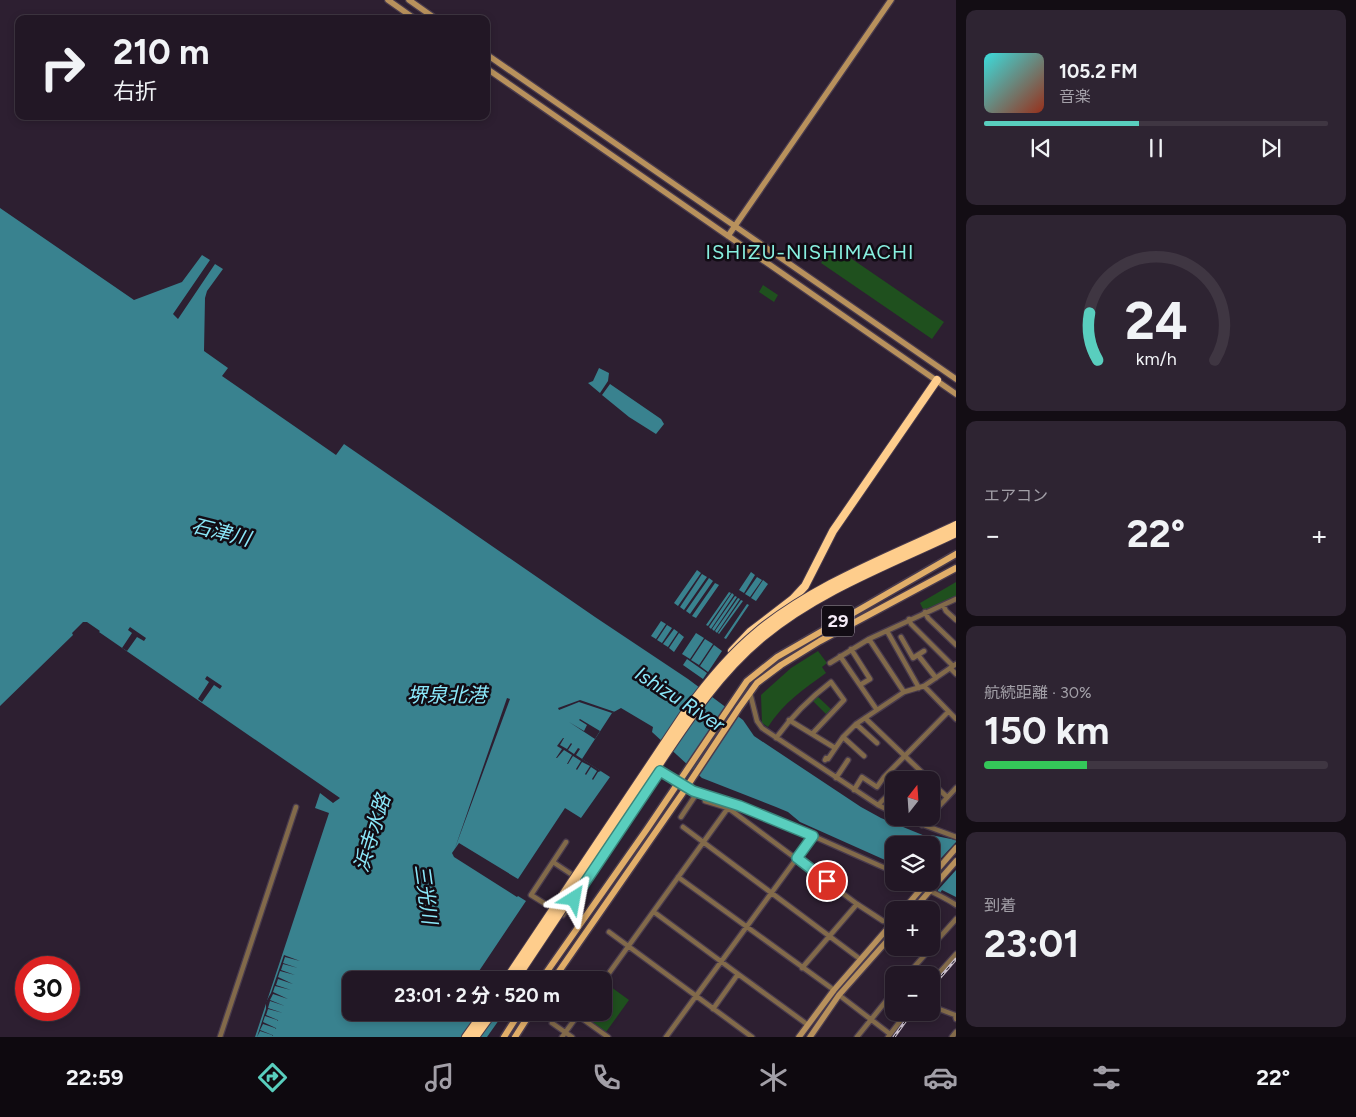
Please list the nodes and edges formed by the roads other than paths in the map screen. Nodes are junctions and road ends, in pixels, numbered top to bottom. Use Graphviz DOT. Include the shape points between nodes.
graph roads {
  1 [pos="388,0"];
  2 [pos="409,0"];
  3 [pos="891,0"];
  4 [pos="409,15"];
  5 [pos="430,15"];
  6 [pos="490,57"];
  7 [pos="490,71"];
  8 [pos="735,227"];
  9 [pos="728,236"];
  10 [pos="944,371"];
  11 [pos="956,379"];
  12 [pos="937,380"];
  13 [pos="956,394"];
  14 [pos="956,525"];
  15 [pos="956,534"];
  16 [pos="956,554"];
  17 [pos="956,568"];
  18 [pos="956,599"];
  19 [pos="942,605"];
  20 [pos="925,612"];
  21 [pos="909,620"];
  22 [pos="956,620"];
  23 [pos="887,631"];
  24 [pos="901,637"];
  25 [pos="869,639"];
  26 [pos="956,645"];
  27 [pos="851,650"];
  28 [pos="924,650"];
  29 [pos="918,655"];
  30 [pos="840,656"];
  31 [pos="830,662"];
  32 [pos="953,666"];
  33 [pos="956,674"];
  34 [pos="936,678"];
  35 [pos="860,685"];
  36 [pos="704,686"];
  37 [pos="924,686"];
  38 [pos="919,688"];
  39 [pos="904,692"];
  40 [pos="750,693"];
  41 [pos="877,710"];
  42 [pos="948,712"];
  43 [pos="865,718"];
  44 [pos="956,719"];
  45 [pos="789,720"];
  46 [pos="856,724"];
  47 [pos="812,734"];
  48 [pos="843,737"];
  49 [pos="776,738"];
  50 [pos="877,743"];
  51 [pos="835,748"];
  52 [pos="864,756"];
  53 [pos="905,756"];
  54 [pos="824,760"];
  55 [pos="848,760"];
  56 [pos="919,771"];
  57 [pos="836,778"];
  58 [pos="679,782"];
  59 [pos="687,787"];
  60 [pos="956,788"];
  61 [pos="854,790"];
  62 [pos="940,791"];
  63 [pos="697,793"];
  64 [pos="947,797"];
  65 [pos="885,798"];
  66 [pos="704,802"];
  67 [pos="878,805"];
  68 [pos="940,805"];
  69 [pos="296,807"];
  70 [pos="728,808"];
  71 [pos="885,808"];
  72 [pos="681,816"];
  73 [pos="925,826"];
  74 [pos="683,827"];
  75 [pos="813,836"];
  76 [pos="956,837"];
  77 [pos="566,842"];
  78 [pos="704,843"];
  79 [pos="956,848"];
  80 [pos="797,858"];
  81 [pos="956,861"];
  82 [pos="553,862"];
  83 [pos="940,867"];
  84 [pos="885,868"];
  85 [pos="678,878"];
  86 [pos="940,879"];
  87 [pos="585,883"];
  88 [pos="919,891"];
  89 [pos="929,891"];
  90 [pos="932,891"];
  91 [pos="772,893"];
  92 [pos="911,901"];
  93 [pos="921,901"];
  94 [pos="857,904"];
  95 [pos="956,905"];
  96 [pos="654,912"];
  97 [pos="956,919"];
  98 [pos="883,921"];
  99 [pos="747,927"];
  100 [pos="885,930"];
  101 [pos="609,932"];
  102 [pos="829,936"];
  103 [pos="940,937"];
  104 [pos="885,943"];
  105 [pos="629,946"];
  106 [pos="956,954"];
  107 [pos="923,956"];
  108 [pos="860,959"];
  109 [pos="722,961"];
  110 [pos="915,966"];
  111 [pos="802,968"];
  112 [pos="512,971"];
  113 [pos="521,971"];
  114 [pos="548,971"];
  115 [pos="559,971"];
  116 [pos="611,971"];
  117 [pos="940,972"];
  118 [pos="738,974"];
  119 [pos="834,990"];
  120 [pos="840,995"];
  121 [pos="696,996"];
  122 [pos="885,1002"];
  123 [pos="714,1009"];
  124 [pos="940,1009"];
  125 [pos="956,1019"];
  126 [pos="870,1020"];
  127 [pos="478,1021"];
  128 [pos="487,1021"];
  129 [pos="514,1021"];
  130 [pos="525,1021"];
  131 [pos="574,1021"];
  132 [pos="588,1021"];
  133 [pos="900,1021"];
  134 [pos="552,1023"];
  135 [pos="808,1026"];
  136 [pos="956,1032"];
  137 [pos="564,1035"];
  138 [pos="889,1036"];
  139 [pos="220,1037"];
  140 [pos="466,1037"];
  141 [pos="475,1037"];
  142 [pos="504,1037"];
  143 [pos="515,1037"];
  144 [pos="572,1037"];
  145 [pos="608,1037"];
  146 [pos="666,1037"];
  147 [pos="752,1037"];
  148 [pos="800,1037"];
  149 [pos="810,1037"];
  150 [pos="857,1037"];
  151 [pos="952,1037"];
  1 -- 4 [label="street"];
  2 -- 5 [label="street"];
  3 -- 8 [label="street"];
  6 -- 8 [label="street"];
  7 -- 9 [label="street"];
  8 -- 9 [label="street"];
  8 -- 10 [label="street"];
  9 -- 12 [label="street"];
  10 -- 11 [label="street"];
  10 -- 12 [label="street"];
  12 -- 13 [label="street"];
  12 -- 36 [label="highway, bridge" via="833,531 805,586 740,642"];
  14 -- 36 [label="highway, bridge" via="848,576 794,606 744,643"];
  15 -- 113 [label="highway, bridge" via="830,593 785,620 725,672 687,723"];
  16 -- 58 [label="main road, 29" via="758,670 731,703"];
  17 -- 40 [label="main road, 29" via="820,641 757,683"];
  18 -- 19 [label="street"];
  19 -- 20 [label="street"];
  19 -- 22 [label="street"];
  20 -- 21 [label="street"];
  20 -- 26 [label="street"];
  21 -- 23 [label="street"];
  21 -- 32 [label="street"];
  23 -- 25 [label="street"];
  23 -- 38 [label="street"];
  24 -- 29 [label="street" via="913,658"];
  25 -- 27 [label="street"];
  25 -- 39 [label="street"];
  27 -- 30 [label="street"];
  27 -- 35 [label="street" via="870,679"];
  28 -- 29 [label="street"];
  29 -- 34 [label="street"];
  30 -- 31 [label="street"];
  30 -- 35 [label="street"];
  32 -- 33 [label="street"];
  32 -- 34 [label="street"];
  34 -- 37 [label="street"];
  35 -- 41 [label="street"];
  36 -- 112 [label="highway, bridge"];
  37 -- 38 [label="street"];
  37 -- 42 [label="street"];
  38 -- 39 [label="street"];
  39 -- 41 [label="street"];
  40 -- 49 [label="street" via="757,721"];
  40 -- 59 [label="main road, 29"];
  41 -- 43 [label="street"];
  42 -- 44 [label="street"];
  42 -- 53 [label="street"];
  43 -- 46 [label="street"];
  43 -- 53 [label="street"];
  45 -- 47 [label="street"];
  45 -- 47 [label="street" via="811,697 832,682 844,700"];
  45 -- 49 [label="street"];
  46 -- 48 [label="street"];
  46 -- 50 [label="street"];
  47 -- 51 [label="street"];
  48 -- 51 [label="street"];
  48 -- 52 [label="street"];
  49 -- 57 [label="street"];
  51 -- 54 [label="street"];
  53 -- 56 [label="street"];
  53 -- 61 [label="street" via="877,787 862,777"];
  55 -- 57 [label="street"];
  57 -- 61 [label="street"];
  58 -- 59 [label="street"];
  58 -- 87 [label="street" via="660,771"];
  58 -- 114 [label="main road, 29"];
  59 -- 63 [label="street"];
  59 -- 115 [label="main road, 29"];
  60 -- 64 [label="street"];
  61 -- 67 [label="street"];
  62 -- 64 [label="street"];
  63 -- 72 [label="street"];
  63 -- 75 [label="street" via="740,806"];
  64 -- 68 [label="street"];
  65 -- 67 [label="street"];
  66 -- 70 [label="street"];
  67 -- 71 [label="street"];
  69 -- 139 [label="street"];
  70 -- 78 [label="street"];
  70 -- 80 [label="street"];
  73 -- 76 [label="street"];
  74 -- 78 [label="street"];
  75 -- 80 [label="street"];
  75 -- 84 [label="street"];
  77 -- 82 [label="street"];
  78 -- 85 [label="street"];
  78 -- 91 [label="street"];
  79 -- 83 [label="street"];
  80 -- 91 [label="street"];
  80 -- 94 [label="street"];
  81 -- 86 [label="street"];
  82 -- 87 [label="street"];
  82 -- 87 [label="street" via="531,895 563,915"];
  85 -- 96 [label="street"];
  85 -- 99 [label="street"];
  88 -- 92 [label="street"];
  89 -- 93 [label="street"];
  90 -- 95 [label="street"];
  91 -- 99 [label="street"];
  91 -- 102 [label="street"];
  94 -- 98 [label="street"];
  94 -- 102 [label="street"];
  96 -- 105 [label="street"];
  96 -- 109 [label="street"];
  97 -- 103 [label="street"];
  99 -- 109 [label="street"];
  99 -- 111 [label="street"];
  100 -- 108 [label="street"];
  101 -- 105 [label="street"];
  102 -- 108 [label="street"];
  102 -- 111 [label="street"];
  104 -- 120 [label="street"];
  105 -- 116 [label="street"];
  105 -- 121 [label="street"];
  106 -- 117 [label="street"];
  107 -- 110 [label="street"];
  108 -- 119 [label="street"];
  109 -- 118 [label="street"];
  109 -- 121 [label="street"];
  111 -- 119 [label="street"];
  118 -- 123 [label="street"];
  118 -- 135 [label="street"];
  119 -- 135 [label="street"];
  120 -- 126 [label="street"];
  120 -- 149 [label="street"];
  121 -- 123 [label="street"];
  121 -- 146 [label="street"];
  122 -- 126 [label="street"];
  123 -- 147 [label="street"];
  124 -- 125 [label="street"];
  126 -- 138 [label="street"];
  126 -- 150 [label="street"];
  127 -- 140 [label="highway"];
  128 -- 141 [label="highway"];
  129 -- 142 [label="main road"];
  130 -- 143 [label="main road"];
  131 -- 137 [label="street"];
  132 -- 145 [label="street"];
  133 -- 138 [label="street"];
  134 -- 137 [label="street"];
  135 -- 148 [label="street"];
  136 -- 151 [label="street"];
  137 -- 144 [label="street"];
}
